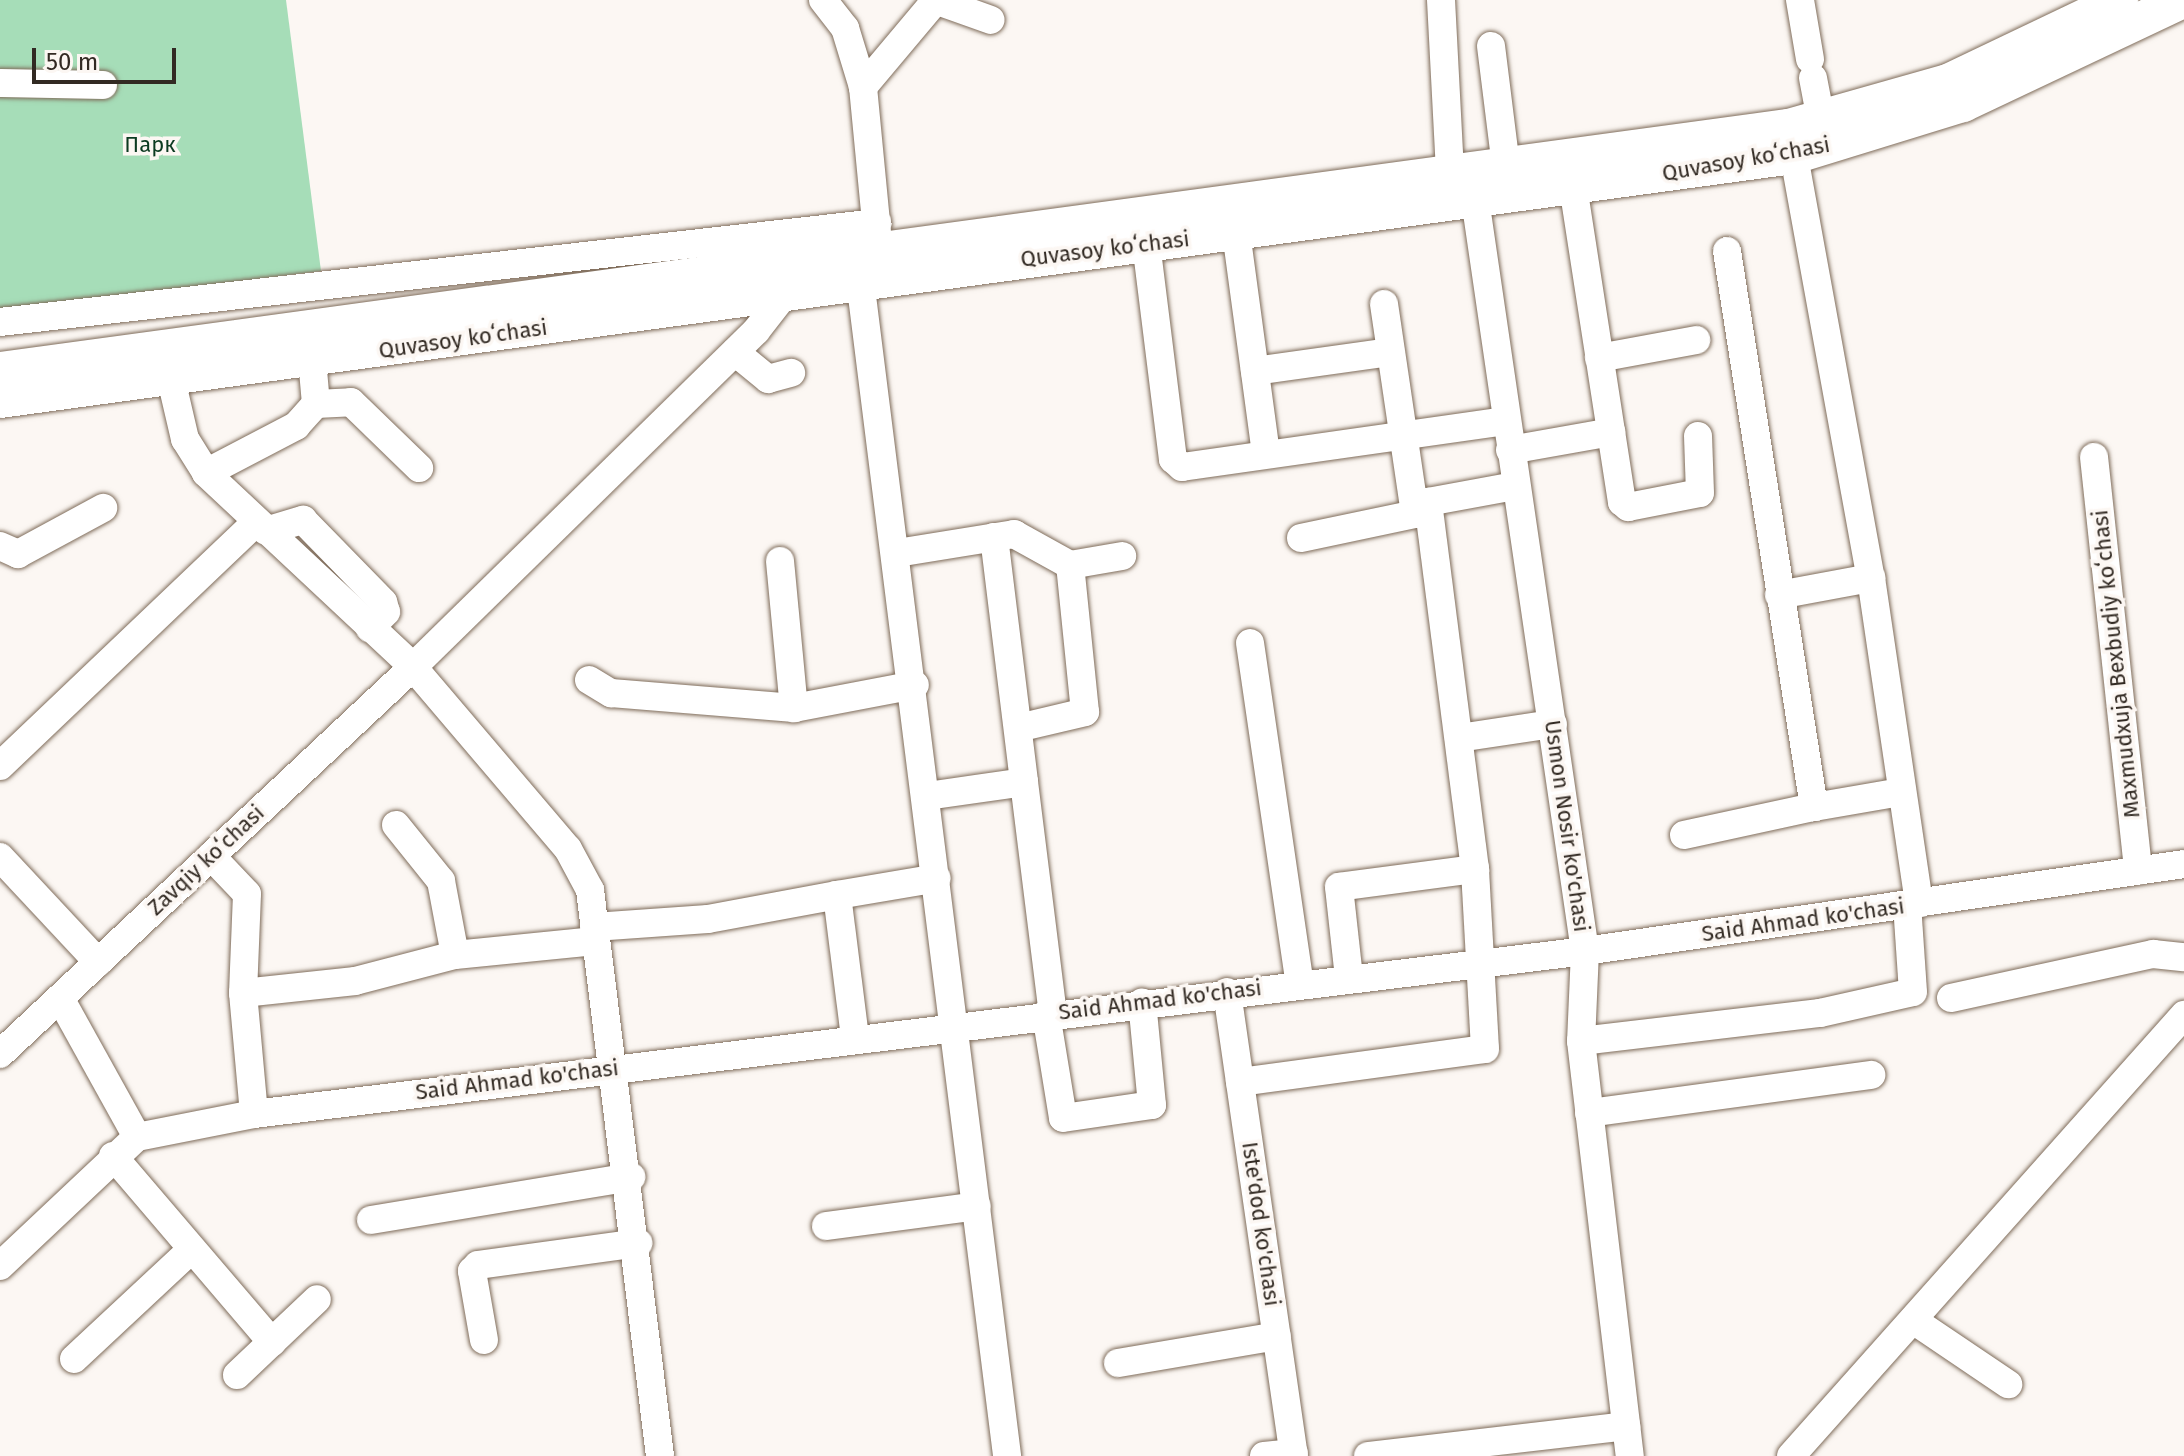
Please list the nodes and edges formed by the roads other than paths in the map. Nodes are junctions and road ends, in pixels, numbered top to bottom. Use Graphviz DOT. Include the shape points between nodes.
graph roads {
  1 [pos="823,0"];
  2 [pos="936,0"];
  3 [pos="1441,0"];
  4 [pos="1800,0"];
  5 [pos="2120,0"];
  6 [pos="2183,0"];
  7 [pos="2078,10"];
  8 [pos="991,20"];
  9 [pos="1491,46"];
  10 [pos="0,83"];
  11 [pos="103,85"];
  12 [pos="863,87"];
  13 [pos="1821,120"];
  14 [pos="1794,156"];
  15 [pos="1506,167"];
  16 [pos="1462,186"];
  17 [pos="1573,186"];
  18 [pos="1236,232"];
  19 [pos="1146,243"];
  20 [pos="1727,251"];
  21 [pos="872,252"];
  22 [pos="783,280"];
  23 [pos="1384,304"];
  24 [pos="0,322"];
  25 [pos="1696,340"];
  26 [pos="735,352"];
  27 [pos="1390,352"];
  28 [pos="1599,358"];
  29 [pos="312,359"];
  30 [pos="0,370"];
  31 [pos="1255,371"];
  32 [pos="791,373"];
  33 [pos="171,379"];
  34 [pos="0,400"];
  35 [pos="316,404"];
  36 [pos="1505,421"];
  37 [pos="1611,432"];
  38 [pos="1402,433"];
  39 [pos="1698,436"];
  40 [pos="1510,450"];
  41 [pos="1266,453"];
  42 [pos="2094,457"];
  43 [pos="419,468"];
  44 [pos="206,473"];
  45 [pos="1515,486"];
  46 [pos="103,508"];
  47 [pos="1421,508"];
  48 [pos="261,526"];
  49 [pos="994,537"];
  50 [pos="1301,538"];
  51 [pos="0,546"];
  52 [pos="897,553"];
  53 [pos="1122,556"];
  54 [pos="780,561"];
  55 [pos="1070,565"];
  56 [pos="1871,578"];
  57 [pos="1779,595"];
  58 [pos="1250,643"];
  59 [pos="413,667"];
  60 [pos="589,680"];
  61 [pos="915,685"];
  62 [pos="794,708"];
  63 [pos="1553,724"];
  64 [pos="1018,728"];
  65 [pos="1459,738"];
  66 [pos="0,766"];
  67 [pos="1024,782"];
  68 [pos="1901,792"];
  69 [pos="927,796"];
  70 [pos="1814,807"];
  71 [pos="396,825"];
  72 [pos="1684,835"];
  73 [pos="211,856"];
  74 [pos="0,857"];
  75 [pos="2184,864"];
  76 [pos="1475,869"];
  77 [pos="2138,871"];
  78 [pos="937,878"];
  79 [pos="837,895"];
  80 [pos="1913,904"];
  81 [pos="595,934"];
  82 [pos="1585,951"];
  83 [pos="455,955"];
  84 [pos="2184,957"];
  85 [pos="98,962"];
  86 [pos="1476,964"];
  87 [pos="1349,978"];
  88 [pos="1300,984"];
  89 [pos="1227,992"];
  90 [pos="243,993"];
  91 [pos="60,998"];
  92 [pos="1951,998"];
  93 [pos="1142,1002"];
  94 [pos="1050,1014"];
  95 [pos="2184,1015"];
  96 [pos="955,1025"];
  97 [pos="855,1037"];
  98 [pos="1581,1041"];
  99 [pos="0,1054"];
  100 [pos="613,1068"];
  101 [pos="1871,1075"];
  102 [pos="1240,1082"];
  103 [pos="1589,1113"];
  104 [pos="254,1114"];
  105 [pos="137,1137"];
  106 [pos="113,1156"];
  107 [pos="631,1177"];
  108 [pos="977,1206"];
  109 [pos="371,1220"];
  110 [pos="826,1226"];
  111 [pos="638,1243"];
  112 [pos="191,1250"];
  113 [pos="0,1266"];
  114 [pos="317,1299"];
  115 [pos="1913,1320"];
  116 [pos="1277,1336"];
  117 [pos="484,1340"];
  118 [pos="272,1342"];
  119 [pos="74,1359"];
  120 [pos="1118,1363"];
  121 [pos="237,1375"];
  122 [pos="2008,1384"];
  123 [pos="1626,1426"];
  124 [pos="1472,1450"];
  125 [pos="1294,1454"];
  126 [pos="1384,1455"];
  127 [pos="660,1456"];
  128 [pos="1007,1456"];
  129 [pos="1264,1456"];
  130 [pos="1630,1456"];
  131 [pos="1791,1456"];
  1 -- 12 [label="street" via="845,28"];
  2 -- 8 [label="street"];
  2 -- 12 [label="street"];
  3 -- 16 [label="street, Usmon Nosir ko'chasi"];
  4 -- 13 [label="street"];
  5 -- 7 [label="main road, Quvasoy koʻchasi"];
  6 -- 14 [label="main road, Quvasoy koʻchasi" via="1963,104"];
  7 -- 13 [label="main road, Quvasoy koʻchasi" via="1948,82"];
  9 -- 15 [label="street"];
  10 -- 11 [label="street"];
  12 -- 21 [label="street"];
  13 -- 15 [label="main road, Quvasoy koʻchasi"];
  14 -- 17 [label="main road, Quvasoy koʻchasi"];
  14 -- 56 [label="street"];
  15 -- 16 [label="main road, Quvasoy koʻchasi"];
  16 -- 17 [label="main road, Quvasoy koʻchasi"];
  16 -- 18 [label="main road, Quvasoy koʻchasi"];
  16 -- 21 [label="main road, Quvasoy koʻchasi"];
  16 -- 36 [label="street, Usmon Nosir ko'chasi"];
  17 -- 28 [label="street"];
  18 -- 19 [label="main road, Quvasoy koʻchasi"];
  18 -- 31 [label="street"];
  19 -- 21 [label="main road, Quvasoy koʻchasi"];
  19 -- 41 [label="street" via="1173,459 1182,467"];
  20 -- 57 [label="street"];
  21 -- 22 [label="main road, Quvasoy koʻchasi"];
  21 -- 24 [label="street"];
  21 -- 52 [label="street"];
  22 -- 26 [label="street, Zavqiy koʻchasi"];
  22 -- 29 [label="main road, Quvasoy koʻchasi"];
  22 -- 30 [label="main road, Quvasoy koʻchasi"];
  23 -- 27 [label="street"];
  25 -- 28 [label="street"];
  26 -- 32 [label="street" via="768,379"];
  26 -- 59 [label="street, Zavqiy koʻchasi"];
  27 -- 31 [label="street"];
  27 -- 38 [label="street"];
  28 -- 37 [label="street"];
  29 -- 33 [label="main road, Quvasoy koʻchasi"];
  29 -- 35 [label="street"];
  31 -- 41 [label="street"];
  33 -- 34 [label="main road, Quvasoy koʻchasi"];
  33 -- 44 [label="street" via="185,439"];
  35 -- 43 [label="street" via="351,402"];
  35 -- 44 [label="street" via="296,426"];
  36 -- 38 [label="street"];
  36 -- 40 [label="street, Usmon Nosir ko'chasi"];
  37 -- 39 [label="street" via="1628,507 1700,493"];
  37 -- 40 [label="street"];
  38 -- 41 [label="street"];
  38 -- 47 [label="street"];
  40 -- 45 [label="street, Usmon Nosir ko'chasi"];
  42 -- 77 [label="street, Maxmudxuja Bexbudiy koʻchasi"];
  44 -- 48 [label="street"];
  45 -- 47 [label="street"];
  45 -- 63 [label="street, Usmon Nosir ko'chasi"];
  46 -- 51 [label="street" via="18,554"];
  47 -- 50 [label="street"];
  47 -- 65 [label="street"];
  48 -- 59 [label="street"];
  48 -- 66 [label="street"];
  49 -- 52 [label="street"];
  49 -- 55 [label="street" via="1014,534"];
  49 -- 64 [label="street"];
  52 -- 61 [label="street"];
  53 -- 55 [label="street"];
  54 -- 62 [label="street"];
  55 -- 64 [label="street" via="1085,712"];
  56 -- 57 [label="street"];
  56 -- 68 [label="street"];
  57 -- 70 [label="street"];
  58 -- 88 [label="street"];
  59 -- 73 [label="street, Zavqiy koʻchasi"];
  59 -- 81 [label="street" via="568,849 590,890"];
  60 -- 62 [label="street" via="611,693"];
  61 -- 62 [label="street"];
  61 -- 69 [label="street"];
  63 -- 65 [label="street"];
  63 -- 82 [label="street, Usmon Nosir ko'chasi"];
  64 -- 67 [label="street"];
  65 -- 76 [label="street"];
  67 -- 69 [label="street"];
  67 -- 94 [label="street"];
  68 -- 70 [label="street"];
  68 -- 80 [label="street"];
  69 -- 78 [label="street"];
  70 -- 72 [label="street"];
  71 -- 83 [label="street" via="441,881"];
  73 -- 85 [label="street, Zavqiy koʻchasi"];
  73 -- 90 [label="street" via="247,894"];
  74 -- 85 [label="street"];
  75 -- 77 [label="street, Said Ahmad ko'chasi"];
  76 -- 86 [label="street"];
  76 -- 87 [label="street" via="1339,887"];
  77 -- 80 [label="street, Said Ahmad ko'chasi"];
  78 -- 79 [label="street"];
  78 -- 96 [label="street"];
  79 -- 81 [label="street"];
  79 -- 97 [label="street"];
  80 -- 82 [label="street, Said Ahmad ko'chasi"];
  80 -- 98 [label="street" via="1913,992 1820,1013"];
  81 -- 83 [label="street"];
  81 -- 100 [label="street"];
  82 -- 86 [label="street, Said Ahmad ko'chasi"];
  82 -- 98 [label="street, Usmon Nosir ko'chasi"];
  83 -- 90 [label="street" via="355,981"];
  84 -- 92 [label="street" via="2153,954"];
  85 -- 91 [label="street, Zavqiy koʻchasi"];
  86 -- 87 [label="street, Said Ahmad ko'chasi"];
  86 -- 102 [label="street" via="1485,1049"];
  87 -- 88 [label="street, Said Ahmad ko'chasi"];
  88 -- 89 [label="street, Said Ahmad ko'chasi"];
  89 -- 93 [label="street, Said Ahmad ko'chasi"];
  89 -- 102 [label="street, Iste'dod ko'chasi"];
  90 -- 104 [label="street"];
  91 -- 99 [label="street, Zavqiy koʻchasi"];
  91 -- 105 [label="street"];
  93 -- 94 [label="street, Said Ahmad ko'chasi"];
  93 -- 94 [label="street" via="1152,1105 1063,1118"];
  94 -- 96 [label="street, Said Ahmad ko'chasi"];
  95 -- 115 [label="street"];
  96 -- 97 [label="street, Said Ahmad ko'chasi"];
  96 -- 108 [label="street"];
  97 -- 100 [label="street, Said Ahmad ko'chasi"];
  98 -- 103 [label="street, Usmon Nosir ko'chasi"];
  100 -- 104 [label="street, Said Ahmad ko'chasi"];
  100 -- 107 [label="street"];
  101 -- 103 [label="street"];
  102 -- 116 [label="street, Iste'dod ko'chasi"];
  103 -- 123 [label="street, Usmon Nosir ko'chasi"];
  104 -- 105 [label="street, Said Ahmad ko'chasi"];
  105 -- 106 [label="street"];
  106 -- 112 [label="street"];
  106 -- 113 [label="street"];
  107 -- 109 [label="street"];
  107 -- 111 [label="street"];
  108 -- 110 [label="street"];
  108 -- 128 [label="street"];
  111 -- 117 [label="street" via="478,1265 472,1271"];
  111 -- 127 [label="street"];
  112 -- 118 [label="street"];
  112 -- 119 [label="street"];
  114 -- 118 [label="street"];
  115 -- 122 [label="street"];
  115 -- 131 [label="street"];
  116 -- 120 [label="street"];
  116 -- 125 [label="street, Iste'dod ko'chasi"];
  118 -- 121 [label="street"];
  123 -- 124 [label="street"];
  123 -- 130 [label="street, Usmon Nosir ko'chasi"];
  124 -- 126 [label="street"];
  125 -- 129 [label="street"];
}
